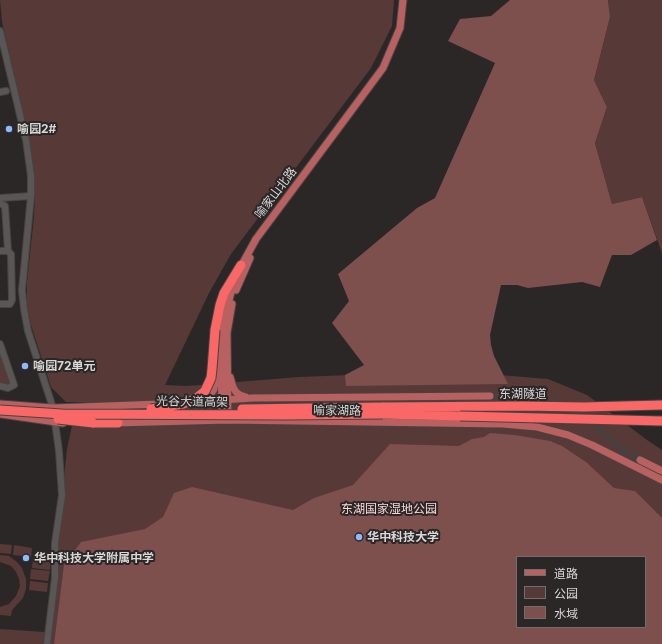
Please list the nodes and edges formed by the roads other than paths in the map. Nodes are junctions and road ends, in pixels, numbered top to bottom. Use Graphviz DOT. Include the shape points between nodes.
graph roads {
  1 [pos="403,0"];
  2 [pos="407,0"];
  3 [pos="0,31"];
  4 [pos="31,196"];
  5 [pos="0,198"];
  6 [pos="0,203"];
  7 [pos="0,251"];
  8 [pos="8,251"];
  9 [pos="241,265"];
  10 [pos="0,304"];
  11 [pos="0,344"];
  12 [pos="224,345"];
  13 [pos="0,386"];
  14 [pos="490,396"];
  15 [pos="375,397"];
  16 [pos="252,398"];
  17 [pos="224,400"];
  18 [pos="196,401"];
  19 [pos="0,404"];
  20 [pos="662,405"];
  21 [pos="405,407"];
  22 [pos="53,408"];
  23 [pos="0,409"];
  24 [pos="147,410"];
  25 [pos="10,412"];
  26 [pos="0,414"];
  27 [pos="383,414"];
  28 [pos="225,420"];
  29 [pos="662,421"];
  30 [pos="54,422"];
  31 [pos="118,423"];
  32 [pos="640,460"];
  33 [pos="662,472"];
  34 [pos="662,480"];
  35 [pos="47,644"];
  1 -- 9 [label="main road, 喻家山北路" via="400,28 383,68 256,239"];
  2 -- 12 [label="main road, 喻家山北路" via="404,29 386,70 258,244 241,278 232,305"];
  3 -- 4 [label="street" via="26,140"];
  4 -- 5 [label="street"];
  4 -- 22 [label="street" via="22,290 28,331"];
  6 -- 8 [label="street" via="5,206"];
  7 -- 8 [label="street"];
  8 -- 10 [label="street" via="11,254 12,300 10,304"];
  9 -- 12 [label="main road, 喻家山北路" via="228,301"];
  9 -- 24 [label="highway, bridge" via="224,293 220,305 211,378 205,391 195,399 182,404"];
  11 -- 13 [label="street" via="14,385 8,388"];
  12 -- 16 [label="main road" via="230,359 233,387 240,395"];
  12 -- 17 [label="main road, 喻家山北路"];
  12 -- 18 [label="main road" via="214,389 210,395"];
  14 -- 15 [label="main road, 喻家湖路"];
  15 -- 16 [label="main road, 喻家湖路"];
  15 -- 21 [label="main road"];
  16 -- 17 [label="main road, 喻家湖路"];
  17 -- 18 [label="main road, 喻家湖路"];
  17 -- 28 [label="main road, 喻家山北路"];
  18 -- 22 [label="main road, 喻家湖路"];
  19 -- 22 [label="main road, 喻家湖路"];
  20 -- 21 [label="highway, 东湖隧道"];
  21 -- 27 [label="highway, 东湖隧道"];
  22 -- 30 [label="street"];
  23 -- 24 [label="highway, 光谷大道高架, bridge" via="62,412"];
  23 -- 25 [label="highway, 光谷大道高架, bridge"];
  24 -- 27 [label="highway, 光谷大道高架, bridge"];
  25 -- 27 [label="highway, 光谷大道高架, bridge"];
  25 -- 31 [label="highway, bridge" via="28,417"];
  26 -- 30 [label="main road, 喻家湖路"];
  27 -- 28 [label="main road, 喻家湖路"];
  27 -- 29 [label="highway, 东湖隧道, bridge"];
  27 -- 34 [label="main road, 喻家湖路" via="537,428 574,438"];
  28 -- 31 [label="main road, 喻家湖路"];
  30 -- 31 [label="main road, 喻家湖路"];
  30 -- 35 [label="street" via="58,437 62,495 55,543 55,578"];
  32 -- 33 [label="main road"];
}
